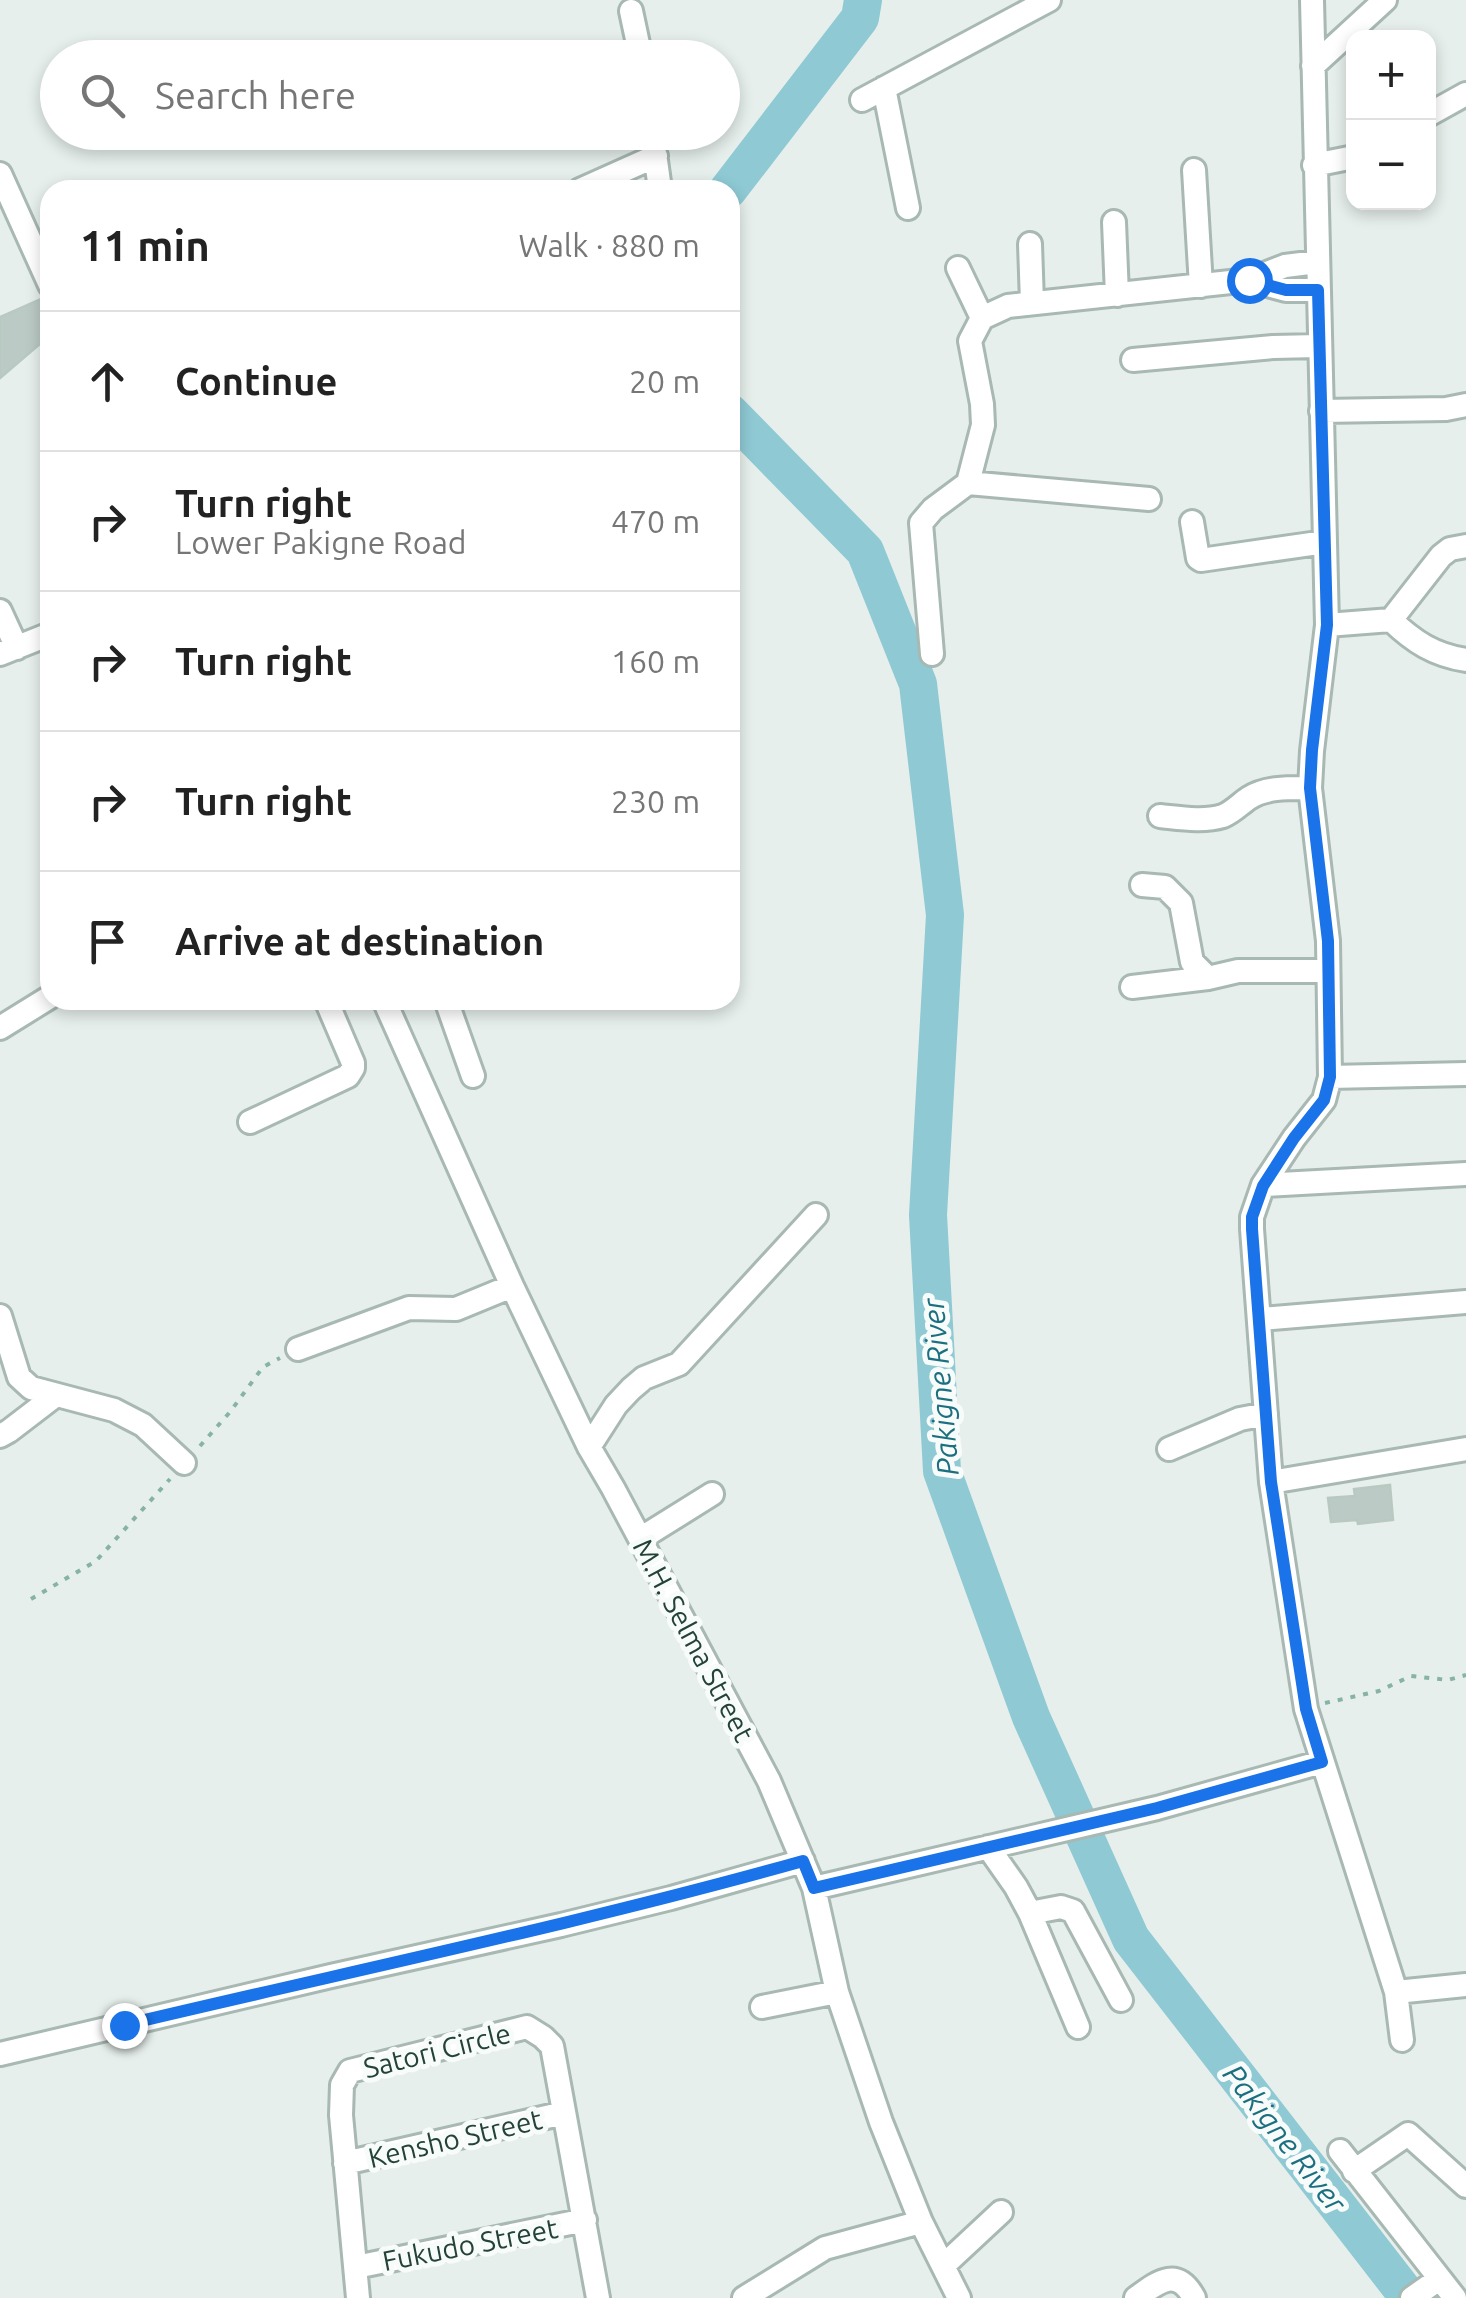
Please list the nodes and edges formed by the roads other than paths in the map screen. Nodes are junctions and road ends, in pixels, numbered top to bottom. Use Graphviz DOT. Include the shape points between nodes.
graph roads {
  1 [pos="1049,0"];
  2 [pos="1312,0"];
  3 [pos="1385,0"];
  4 [pos="631,11"];
  5 [pos="637,40"];
  6 [pos="1313,66"];
  7 [pos="884,88"];
  8 [pos="1466,94"];
  9 [pos="862,100"];
  10 [pos="1436,111"];
  11 [pos="644,150"];
  12 [pos="655,150"];
  13 [pos="1346,159"];
  14 [pos="1314,166"];
  15 [pos="1194,170"];
  16 [pos="0,174"];
  17 [pos="596,180"];
  18 [pos="660,180"];
  19 [pos="908,208"];
  20 [pos="1114,222"];
  21 [pos="1030,244"];
  22 [pos="1317,262"];
  23 [pos="40,263"];
  24 [pos="958,268"];
  25 [pos="1249,280"];
  26 [pos="1200,286"];
  27 [pos="1318,290"];
  28 [pos="1118,294"];
  29 [pos="1032,303"];
  30 [pos="982,318"];
  31 [pos="1318,346"];
  32 [pos="1133,360"];
  33 [pos="1466,404"];
  34 [pos="1321,410"];
  35 [pos="968,483"];
  36 [pos="1148,499"];
  37 [pos="1192,522"];
  38 [pos="1325,542"];
  39 [pos="1466,546"];
  40 [pos="0,611"];
  41 [pos="1391,620"];
  42 [pos="1327,625"];
  43 [pos="40,638"];
  44 [pos="8,651"];
  45 [pos="932,654"];
  46 [pos="1466,660"];
  47 [pos="1310,788"];
  48 [pos="1160,816"];
  49 [pos="1142,885"];
  50 [pos="1328,971"];
  51 [pos="1208,978"];
  52 [pos="1132,986"];
  53 [pos="40,1003"];
  54 [pos="330,1010"];
  55 [pos="393,1010"];
  56 [pos="450,1010"];
  57 [pos="0,1028"];
  58 [pos="1466,1074"];
  59 [pos="473,1076"];
  60 [pos="1330,1077"];
  61 [pos="250,1122"];
  62 [pos="1466,1174"];
  63 [pos="1263,1186"];
  64 [pos="816,1215"];
  65 [pos="512,1286"];
  66 [pos="1466,1302"];
  67 [pos="0,1316"];
  68 [pos="1260,1319"];
  69 [pos="298,1349"];
  70 [pos="56,1395"];
  71 [pos="1266,1414"];
  72 [pos="0,1436"];
  73 [pos="588,1447"];
  74 [pos="1169,1448"];
  75 [pos="1466,1449"];
  76 [pos="184,1463"];
  77 [pos="1271,1482"];
  78 [pos="712,1494"];
  79 [pos="640,1539"];
  80 [pos="1322,1762"];
  81 [pos="988,1847"];
  82 [pos="803,1861"];
  83 [pos="814,1888"];
  84 [pos="1030,1913"];
  85 [pos="1466,1985"];
  86 [pos="837,1992"];
  87 [pos="1396,1992"];
  88 [pos="1121,2000"];
  89 [pos="762,2007"];
  90 [pos="1078,2027"];
  91 [pos="1402,2040"];
  92 [pos="0,2054"];
  93 [pos="564,2113"];
  94 [pos="345,2163"];
  95 [pos="1466,2186"];
  96 [pos="1001,2212"];
  97 [pos="585,2220"];
  98 [pos="922,2222"];
  99 [pos="944,2266"];
  100 [pos="356,2267"];
  101 [pos="1426,2288"];
  102 [pos="358,2298"];
  103 [pos="598,2298"];
  104 [pos="744,2298"];
  105 [pos="959,2298"];
  106 [pos="1136,2298"];
  107 [pos="1194,2298"];
  108 [pos="1455,2298"];
  1 -- 7 [label="street"];
  2 -- 6 [label="street"];
  3 -- 6 [label="street"];
  4 -- 5 [label="street"];
  6 -- 14 [label="street"];
  7 -- 9 [label="street"];
  7 -- 19 [label="street"];
  8 -- 10 [label="street"];
  11 -- 17 [label="street"];
  12 -- 18 [label="street"];
  13 -- 14 [label="street"];
  14 -- 22 [label="street"];
  15 -- 26 [label="street"];
  16 -- 23 [label="street"];
  20 -- 28 [label="street"];
  21 -- 29 [label="street"];
  22 -- 25 [label="street"];
  22 -- 27 [label="street"];
  24 -- 30 [label="street"];
  25 -- 26 [label="street"];
  25 -- 27 [label="street"];
  26 -- 28 [label="street"];
  27 -- 31 [label="street"];
  28 -- 29 [label="street"];
  29 -- 30 [label="street"];
  30 -- 35 [label="street" via="970,341 983,425"];
  31 -- 32 [label="street"];
  31 -- 34 [label="street"];
  33 -- 34 [label="street"];
  34 -- 38 [label="street"];
  35 -- 36 [label="street"];
  35 -- 45 [label="street" via="921,523"];
  37 -- 38 [label="street" via="1201,560"];
  38 -- 42 [label="street"];
  39 -- 41 [label="street" via="1441,556"];
  40 -- 44 [label="street"];
  41 -- 42 [label="street"];
  41 -- 46 [label="street" via="1415,642"];
  42 -- 47 [label="street"];
  43 -- 44 [label="street"];
  47 -- 48 [label="street" via="1252,796 1223,816"];
  47 -- 50 [label="street"];
  49 -- 51 [label="street" via="1165,887 1181,903 1192,962"];
  50 -- 51 [label="street" via="1238,971"];
  50 -- 60 [label="street"];
  51 -- 52 [label="street"];
  53 -- 57 [label="street"];
  54 -- 61 [label="street" via="353,1063 348,1076"];
  55 -- 65 [label="street, M.H. Selma Street"];
  56 -- 59 [label="street"];
  58 -- 60 [label="street"];
  60 -- 63 [label="street" via="1324,1100"];
  62 -- 63 [label="street"];
  63 -- 68 [label="street" via="1252,1224"];
  64 -- 73 [label="street" via="679,1364 631,1389"];
  65 -- 69 [label="street" via="453,1310 409,1308"];
  65 -- 73 [label="street, M.H. Selma Street"];
  66 -- 68 [label="street"];
  67 -- 70 [label="street" via="19,1377 30,1388"];
  68 -- 71 [label="street"];
  70 -- 72 [label="street"];
  70 -- 76 [label="street" via="143,1425"];
  71 -- 74 [label="street"];
  71 -- 77 [label="street"];
  73 -- 79 [label="street, M.H. Selma Street"];
  75 -- 77 [label="street"];
  77 -- 80 [label="street" via="1306,1709"];
  78 -- 79 [label="street"];
  79 -- 82 [label="street, M.H. Selma Street" via="769,1781"];
  80 -- 81 [label="street"];
  80 -- 87 [label="street"];
  81 -- 83 [label="street"];
  81 -- 84 [label="street"];
  82 -- 83 [label="street, M.H. Selma Street"];
  82 -- 92 [label="street" via="560,1925"];
  83 -- 86 [label="street, M.H. Selma Street"];
  84 -- 88 [label="street" via="1074,1911"];
  84 -- 90 [label="street"];
  85 -- 87 [label="street"];
  86 -- 89 [label="street"];
  86 -- 98 [label="street, M.H. Selma Street"];
  87 -- 91 [label="street"];
  93 -- 94 [label="street, Kensho Street"];
  93 -- 94 [label="street, Satori Circle" via="552,2046 527,2028 350,2071 342,2085"];
  93 -- 97 [label="street, Satori Circle"];
  94 -- 100 [label="street, Satori Circle"];
  95 -- 101 [label="street" via="1408,2134 1347,2161"];
  96 -- 99 [label="street"];
  97 -- 100 [label="street, Fukudo Street"];
  97 -- 103 [label="street, Satori Circle"];
  98 -- 99 [label="street, M.H. Selma Street"];
  98 -- 104 [label="street" via="825,2248"];
  99 -- 105 [label="street, M.H. Selma Street"];
  100 -- 102 [label="street, Satori Circle"];
  101 -- 108 [label="street"];
  106 -- 107 [label="street" via="1176,2280"];
}
